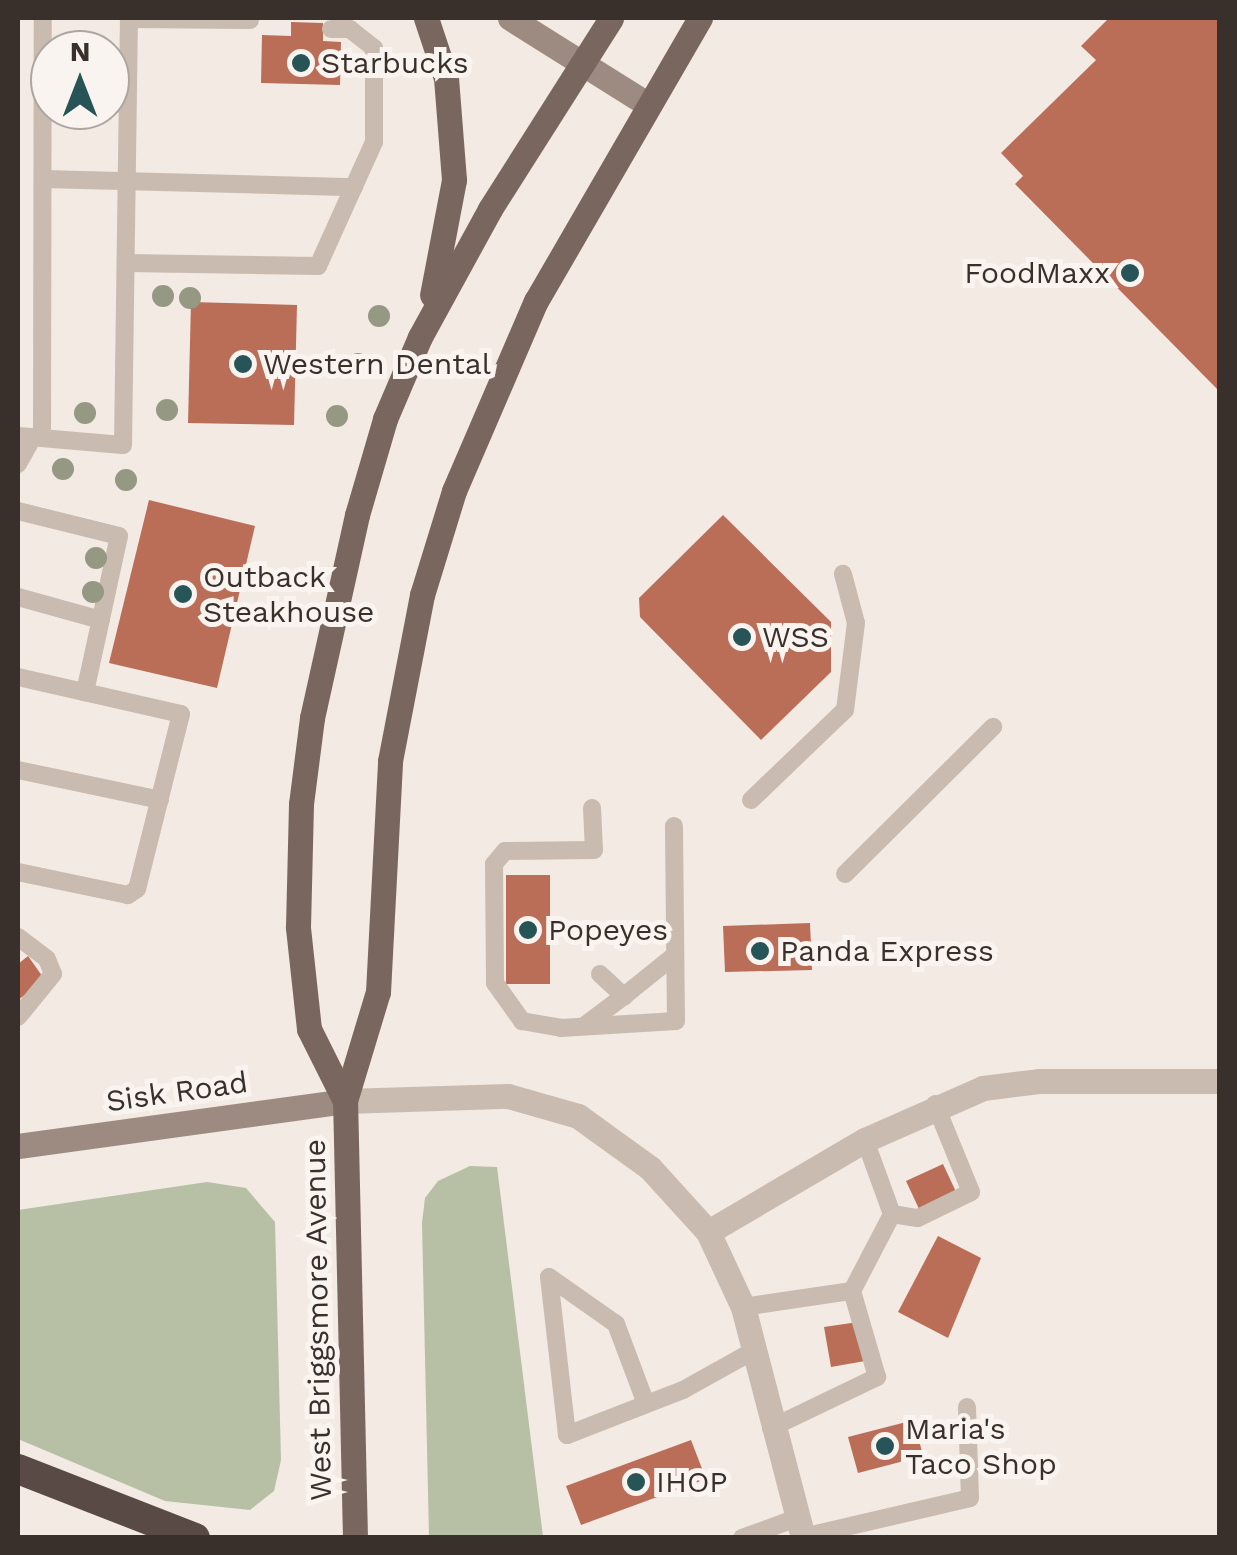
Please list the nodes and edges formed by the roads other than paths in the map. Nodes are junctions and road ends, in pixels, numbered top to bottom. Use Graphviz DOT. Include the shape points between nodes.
graph roads {
  1 [pos="43,18"];
  2 [pos="129,18"];
  3 [pos="426,18"];
  4 [pos="510,18"];
  5 [pos="610,18"];
  6 [pos="700,18"];
  7 [pos="250,20"];
  8 [pos="331,28"];
  9 [pos="580,64"];
  10 [pos="647,104"];
  11 [pos="127,178"];
  12 [pos="43,179"];
  13 [pos="354,187"];
  14 [pos="126,263"];
  15 [pos="420,338"];
  16 [pos="31,437"];
  17 [pos="18,464"];
  18 [pos="18,510"];
  19 [pos="844,574"];
  20 [pos="18,597"];
  21 [pos="848,605"];
  22 [pos="100,620"];
  23 [pos="838,625"];
  24 [pos="18,677"];
  25 [pos="85,692"];
  26 [pos="993,727"];
  27 [pos="18,770"];
  28 [pos="160,800"];
  29 [pos="751,800"];
  30 [pos="592,808"];
  31 [pos="674,826"];
  32 [pos="18,872"];
  33 [pos="845,874"];
  34 [pos="18,937"];
  35 [pos="675,955"];
  36 [pos="600,974"];
  37 [pos="624,996"];
  38 [pos="18,1018"];
  39 [pos="584,1026"];
  40 [pos="1220,1080"];
  41 [pos="346,1101"];
  42 [pos="936,1104"];
  43 [pos="865,1140"];
  44 [pos="18,1146"];
  45 [pos="892,1214"];
  46 [pos="708,1232"];
  47 [pos="852,1291"];
  48 [pos="743,1308"];
  49 [pos="753,1351"];
  50 [pos="646,1404"];
  51 [pos="967,1406"];
  52 [pos="771,1428"];
  53 [pos="18,1469"];
  54 [pos="801,1531"];
  55 [pos="195,1538"];
  56 [pos="355,1538"];
  57 [pos="742,1538"];
  1 -- 12 [label="lane"];
  2 -- 7 [label="lane"];
  2 -- 11 [label="lane"];
  3 -- 15 [label="main road" via="446,78 454,180 447,241"];
  4 -- 9 [label="main road"];
  5 -- 9 [label="main road, West Briggsmore Avenue"];
  6 -- 10 [label="main road, West Briggsmore Avenue"];
  8 -- 13 [label="lane" via="350,29 374,48 374,142"];
  9 -- 10 [label="main road"];
  9 -- 15 [label="main road, West Briggsmore Avenue"];
  10 -- 41 [label="main road, West Briggsmore Avenue" via="536,301 454,491 402,690 381,847 378,992"];
  11 -- 12 [label="lane"];
  11 -- 13 [label="lane"];
  11 -- 14 [label="lane"];
  12 -- 16 [label="lane"];
  13 -- 14 [label="lane" via="318,266"];
  14 -- 16 [label="lane" via="124,445"];
  15 -- 41 [label="main road, West Briggsmore Avenue" via="364,487 318,682 302,804 298,926 310,1029"];
  16 -- 17 [label="lane"];
  18 -- 22 [label="lane" via="118,536"];
  19 -- 21 [label="lane"];
  20 -- 22 [label="lane"];
  21 -- 23 [label="lane"];
  21 -- 29 [label="lane" via="856,623 843,658 844,710"];
  22 -- 25 [label="lane"];
  24 -- 25 [label="lane"];
  25 -- 28 [label="lane" via="180,714"];
  26 -- 33 [label="lane"];
  27 -- 28 [label="lane"];
  28 -- 32 [label="lane" via="138,889 128,896"];
  30 -- 39 [label="lane" via="594,850 505,851 494,864 495,983 522,1021"];
  31 -- 35 [label="lane"];
  34 -- 38 [label="lane" via="47,959 53,974"];
  35 -- 37 [label="lane"];
  35 -- 39 [label="lane" via="676,1021"];
  36 -- 37 [label="lane"];
  37 -- 39 [label="lane"];
  40 -- 42 [label="street" via="1039,1080"];
  41 -- 44 [label="main road, Sisk Road"];
  41 -- 46 [label="street" via="508,1096 578,1116 650,1168"];
  41 -- 56 [label="main road, West Briggsmore Avenue"];
  42 -- 43 [label="street"];
  42 -- 45 [label="lane" via="972,1192 918,1218"];
  43 -- 45 [label="lane"];
  43 -- 46 [label="street"];
  45 -- 47 [label="lane"];
  46 -- 48 [label="street"];
  47 -- 48 [label="lane"];
  47 -- 52 [label="lane" via="877,1377"];
  48 -- 49 [label="street"];
  49 -- 50 [label="lane"];
  49 -- 52 [label="street"];
  50 -- 50 [label="lane" via="616,1324 549,1277 566,1435"];
  51 -- 54 [label="lane" via="970,1498"];
  52 -- 54 [label="street"];
  53 -- 55 [label="highway"];
  54 -- 57 [label="lane"];
}
